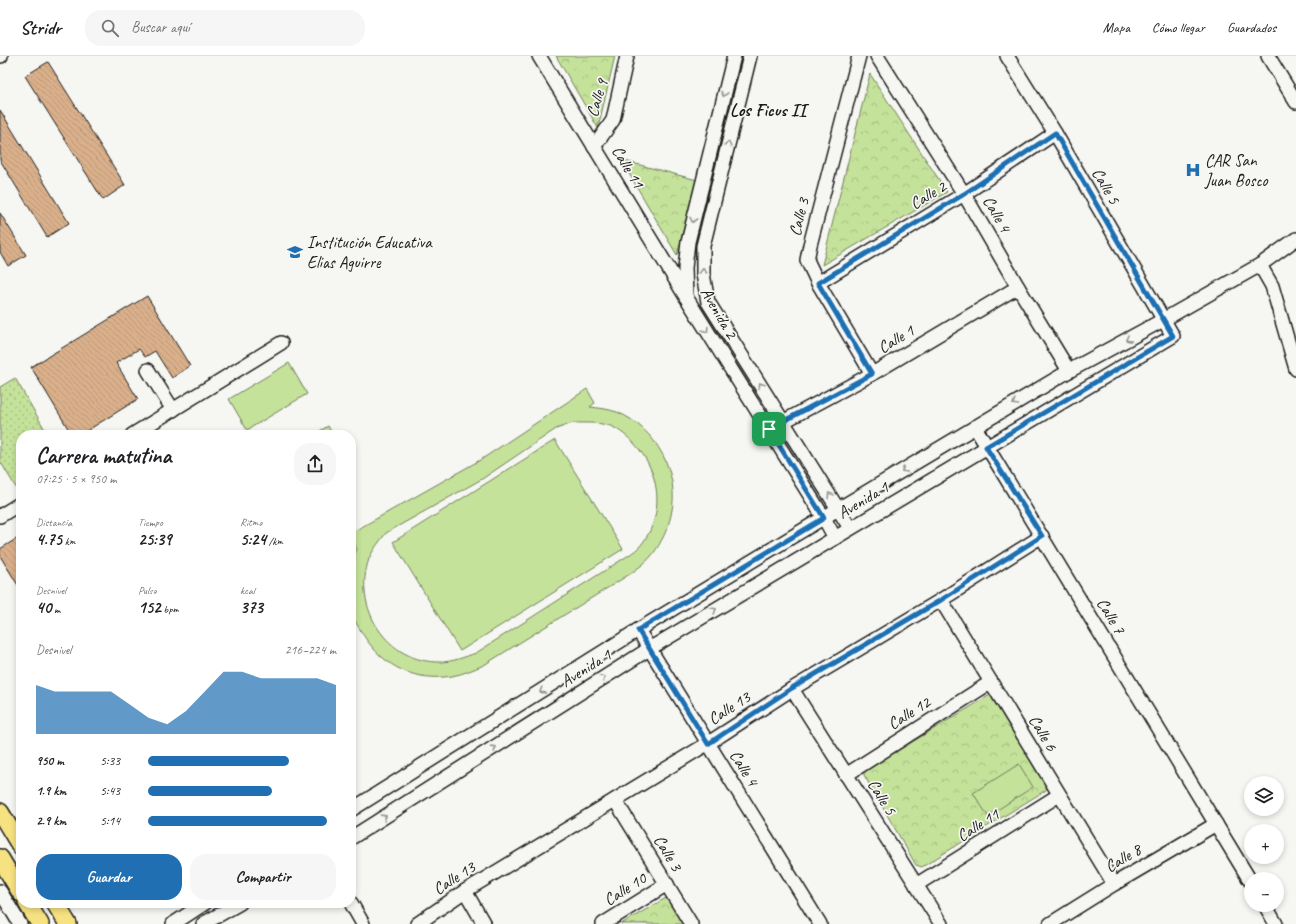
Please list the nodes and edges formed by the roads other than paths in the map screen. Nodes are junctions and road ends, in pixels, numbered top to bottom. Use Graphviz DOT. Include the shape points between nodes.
graph roads {
  1 [pos="539,56"];
  2 [pos="627,56"];
  3 [pos="734,56"];
  4 [pos="750,56"];
  5 [pos="859,56"];
  6 [pos="877,56"];
  7 [pos="1007,56"];
  8 [pos="1268,56"];
  9 [pos="1296,102"];
  10 [pos="1055,133"];
  11 [pos="594,147"];
  12 [pos="964,194"];
  13 [pos="1296,240"];
  14 [pos="1260,265"];
  15 [pos="818,283"];
  16 [pos="1018,287"];
  17 [pos="686,297"];
  18 [pos="1163,320"];
  19 [pos="1173,336"];
  20 [pos="281,343"];
  21 [pos="1296,369"];
  22 [pos="148,370"];
  23 [pos="1069,371"];
  24 [pos="872,374"];
  25 [pos="172,410"];
  26 [pos="783,421"];
  27 [pos="975,427"];
  28 [pos="769,429"];
  29 [pos="140,430"];
  30 [pos="986,447"];
  31 [pos="16,506"];
  32 [pos="838,509"];
  33 [pos="0,516"];
  34 [pos="824,518"];
  35 [pos="850,528"];
  36 [pos="1042,536"];
  37 [pos="835,538"];
  38 [pos="941,600"];
  39 [pos="638,630"];
  40 [pos="649,648"];
  41 [pos="991,682"];
  42 [pos="792,688"];
  43 [pos="708,744"];
  44 [pos="846,774"];
  45 [pos="1059,795"];
  46 [pos="615,800"];
  47 [pos="356,807"];
  48 [pos="0,812"];
  49 [pos="1216,824"];
  50 [pos="356,835"];
  51 [pos="16,838"];
  52 [pos="0,858"];
  53 [pos="1245,872"];
  54 [pos="667,884"];
  55 [pos="1114,884"];
  56 [pos="16,885"];
  57 [pos="916,885"];
  58 [pos="0,891"];
  59 [pos="465,891"];
  60 [pos="30,908"];
  61 [pos="58,908"];
  62 [pos="198,908"];
  63 [pos="231,908"];
  64 [pos="354,908"];
  65 [pos="1268,912"];
  66 [pos="1273,923"];
  67 [pos="20,924"];
  68 [pos="40,924"];
  69 [pos="68,924"];
  70 [pos="174,924"];
  71 [pos="203,924"];
  72 [pos="364,924"];
  73 [pos="417,924"];
  74 [pos="484,924"];
  75 [pos="602,924"];
  76 [pos="691,924"];
  77 [pos="820,924"];
  78 [pos="941,924"];
  79 [pos="1050,924"];
  1 -- 11 [label="street, Calle 11"];
  2 -- 11 [label="street, Calle 9" via="613,120"];
  3 -- 17 [label="street, Avenida 2, one-way" via="688,242 685,268"];
  26 -- 4 [label="street, Avenida 2, one-way" via="708,302 703,274 703,246"];
  5 -- 15 [label="street, Calle 3" via="807,260"];
  6 -- 12 [label="street, Calle 4"];
  7 -- 10 [label="street, Calle 5"];
  8 -- 9 [label="street"];
  10 -- 12 [label="street, Calle 2"];
  10 -- 18 [label="street, Calle 5"];
  11 -- 17 [label="street, Calle 11"];
  12 -- 15 [label="street, Calle 2"];
  12 -- 16 [label="street, Calle 4"];
  13 -- 14 [label="street, Avenida 1"];
  14 -- 18 [label="street, Avenida 1"];
  14 -- 21 [label="street" via="1272,286"];
  15 -- 24 [label="street, Calle 3"];
  16 -- 23 [label="street, Calle 4"];
  16 -- 24 [label="street, Calle 1"];
  17 -- 28 [label="street, Avenida 2, one-way"];
  18 -- 19 [label="street, Calle 5"];
  18 -- 23 [label="street, Avenida 1, one-way"];
  19 -- 30 [label="street, Avenida 1"];
  20 -- 25 [label="street"];
  22 -- 25 [label="street"];
  23 -- 27 [label="street, Avenida 1, one-way"];
  24 -- 26 [label="street, Calle 1"];
  25 -- 29 [label="street"];
  26 -- 28 [label="street, Calle 1"];
  32 -- 26 [label="street, Avenida 2, one-way"];
  27 -- 30 [label="street, Calle 7"];
  27 -- 32 [label="street, Avenida 1, one-way"];
  28 -- 34 [label="street, Avenida 2"];
  30 -- 35 [label="street, Avenida 1"];
  30 -- 36 [label="street, Calle 7"];
  31 -- 33 [label="street"];
  32 -- 34 [label="street, Avenida 1"];
  32 -- 35 [label="street, Avenida 2"];
  34 -- 37 [label="street, Avenida 2"];
  34 -- 39 [label="street, Avenida 1"];
  35 -- 37 [label="street, Avenida 1"];
  36 -- 38 [label="street, Calle 13"];
  36 -- 49 [label="street, Calle 7"];
  40 -- 37 [label="street, Avenida 1, one-way"];
  38 -- 41 [label="street, Calle 6"];
  38 -- 42 [label="street, Calle 13"];
  39 -- 40 [label="street, Calle 4"];
  39 -- 47 [label="street, Avenida 1, one-way"];
  40 -- 43 [label="street, Calle 4"];
  50 -- 40 [label="street, Avenida 1, one-way"];
  41 -- 44 [label="street, Calle 12"];
  41 -- 45 [label="street, Calle 6"];
  42 -- 43 [label="street, Calle 13"];
  42 -- 44 [label="street, Calle 5"];
  43 -- 46 [label="street, Calle 13"];
  43 -- 77 [label="street, Calle 4"];
  44 -- 57 [label="street, Calle 5"];
  45 -- 55 [label="street, Calle 6"];
  45 -- 57 [label="street, Calle 11"];
  46 -- 54 [label="street, Calle 3"];
  46 -- 59 [label="street, Calle 13"];
  48 -- 51 [label="main road"];
  49 -- 53 [label="street, Calle 7"];
  49 -- 55 [label="street, Calle 8"];
  52 -- 56 [label="main road"];
  54 -- 75 [label="street, Calle 10"];
  54 -- 76 [label="street, Calle 3"];
  55 -- 79 [label="street, Calle 8"];
  57 -- 78 [label="street, Calle 5"];
  58 -- 67 [label="street"];
  59 -- 73 [label="street, Calle 13"];
  59 -- 74 [label="street"];
  60 -- 68 [label="main road"];
  61 -- 69 [label="main road"];
  62 -- 70 [label="street"];
  63 -- 71 [label="street"];
  64 -- 72 [label="street"];
  65 -- 66 [label="street"];
}
